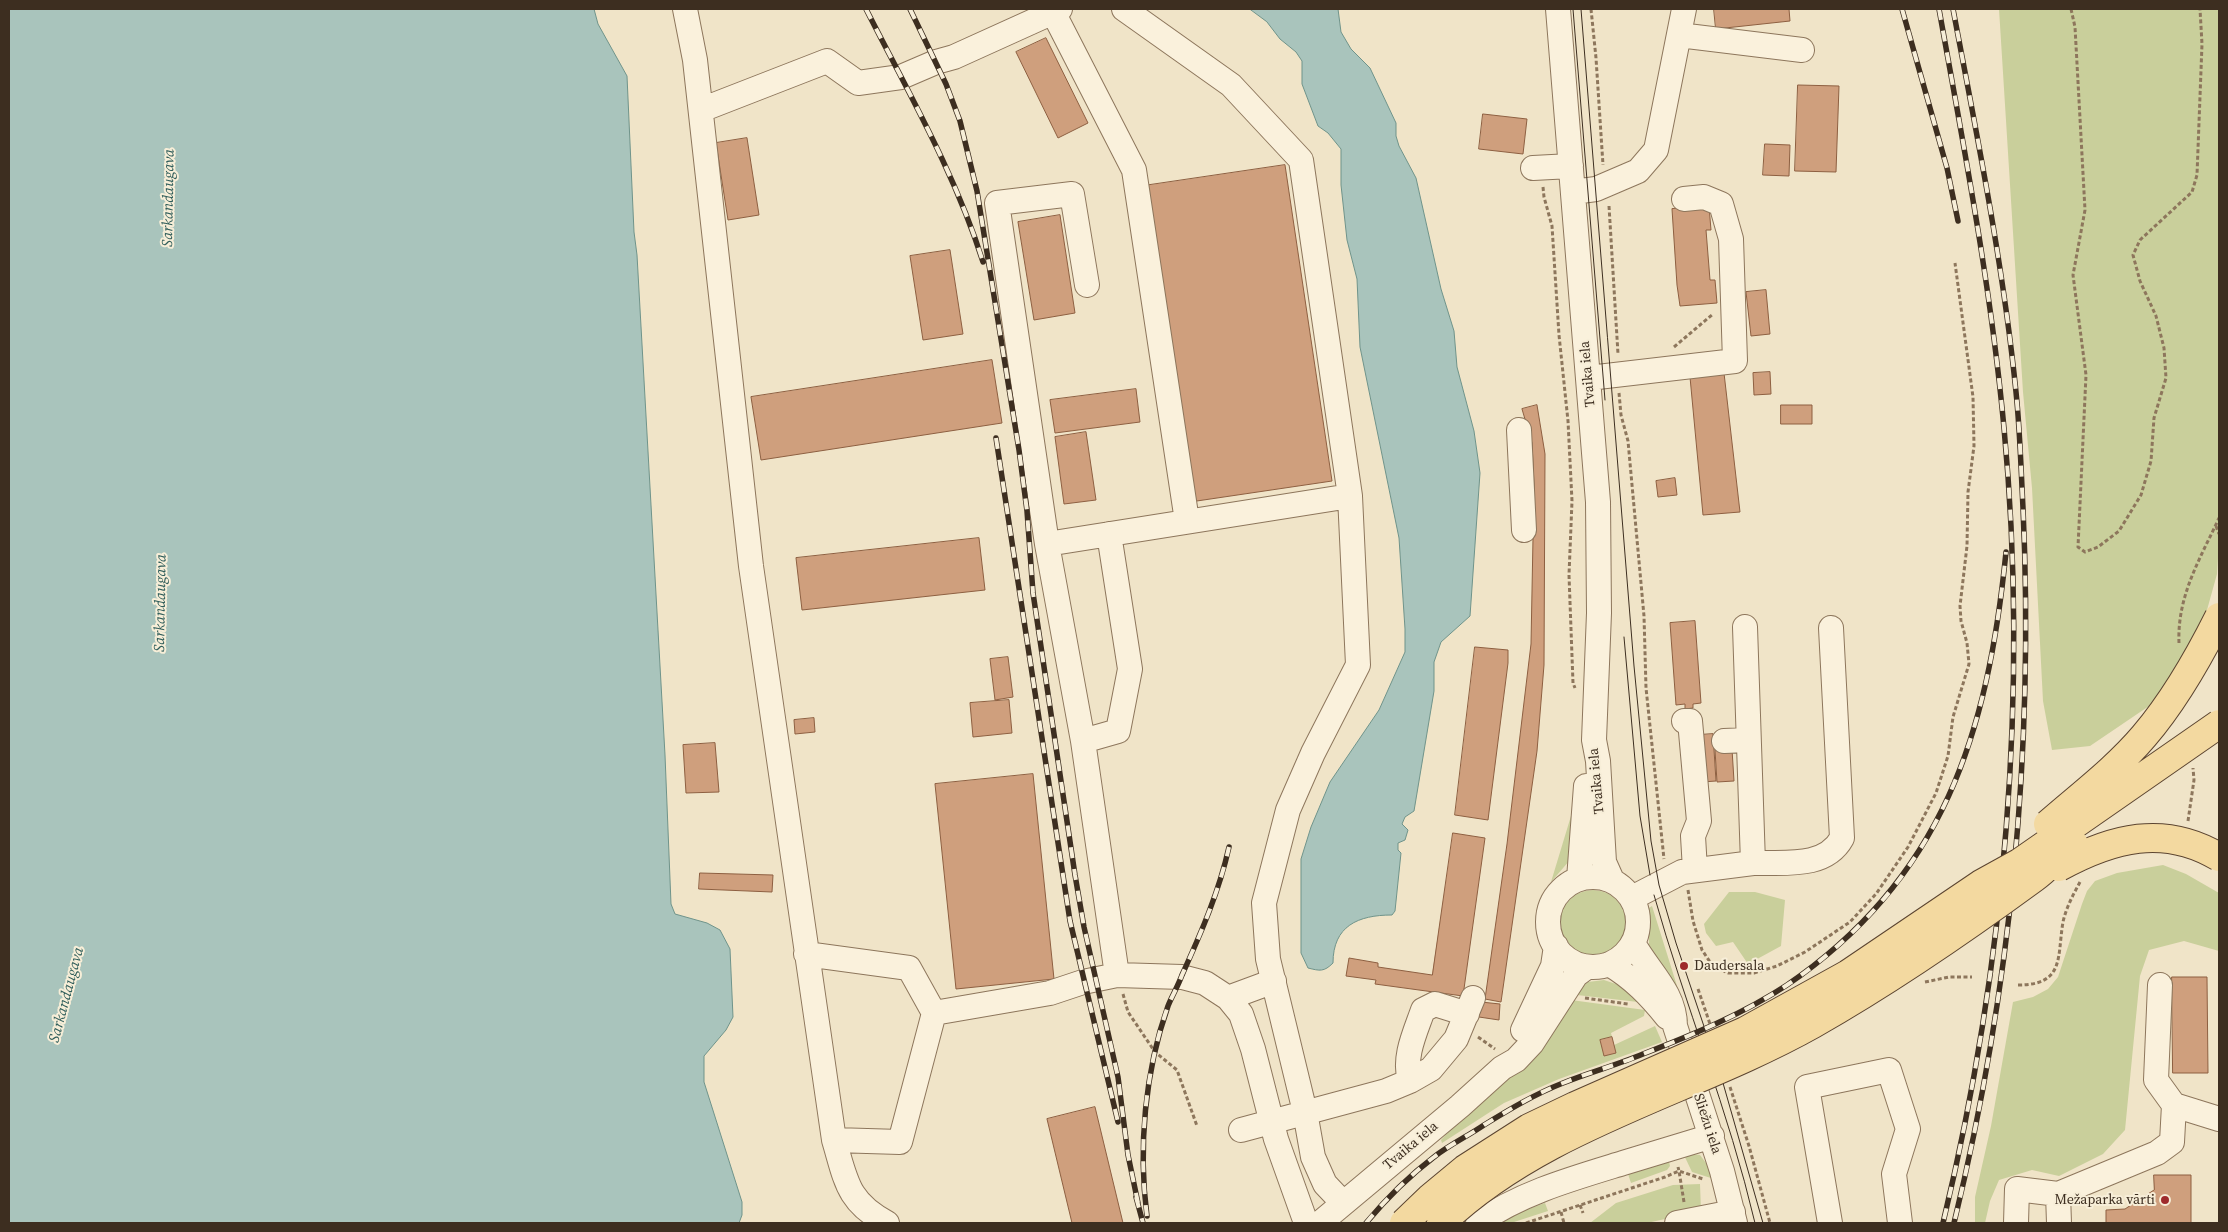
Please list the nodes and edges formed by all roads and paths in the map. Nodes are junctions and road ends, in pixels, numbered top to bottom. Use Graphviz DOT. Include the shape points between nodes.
graph roads {
  1 [pos="685,9"];
  2 [pos="1124,9"];
  3 [pos="1558,9"];
  4 [pos="1591,9"];
  5 [pos="1684,9"];
  6 [pos="2071,9"];
  7 [pos="2200,9"];
  8 [pos="1056,10"];
  9 [pos="1679,35"];
  10 [pos="1802,50"];
  11 [pos="701,110"];
  12 [pos="1571,166"];
  13 [pos="1538,168"];
  14 [pos="1606,184"];
  15 [pos="1573,192"];
  16 [pos="1684,199"];
  17 [pos="1955,263"];
  18 [pos="1087,285"];
  19 [pos="1733,298"];
  20 [pos="1672,349"];
  21 [pos="1618,376"];
  22 [pos="1589,378"];
  23 [pos="1519,430"];
  24 [pos="1350,496"];
  25 [pos="2219,518"];
  26 [pos="1187,521"];
  27 [pos="2216,526"];
  28 [pos="1524,530"];
  29 [pos="1108,534"];
  30 [pos="2219,534"];
  31 [pos="2207,543"];
  32 [pos="1047,544"];
  33 [pos="2219,618"];
  34 [pos="1745,627"];
  35 [pos="1831,628"];
  36 [pos="1576,692"];
  37 [pos="1684,721"];
  38 [pos="2219,724"];
  39 [pos="1594,740"];
  40 [pos="1748,740"];
  41 [pos="1083,741"];
  42 [pos="1724,741"];
  43 [pos="2219,746"];
  44 [pos="2219,857"];
  45 [pos="1753,863"];
  46 [pos="1681,874"];
  47 [pos="2035,877"];
  48 [pos="2085,877"];
  49 [pos="1579,879"];
  50 [pos="1612,880"];
  51 [pos="1981,884"];
  52 [pos="1632,898"];
  53 [pos="1633,943"];
  54 [pos="1556,946"];
  55 [pos="806,954"];
  56 [pos="1598,966"];
  57 [pos="1117,975"];
  58 [pos="1274,981"];
  59 [pos="2018,985"];
  60 [pos="2160,985"];
  61 [pos="1698,988"];
  62 [pos="1564,991"];
  63 [pos="1228,998"];
  64 [pos="1634,1005"];
  65 [pos="934,1013"];
  66 [pos="1675,1026"];
  67 [pos="1710,1026"];
  68 [pos="1477,1036"];
  69 [pos="1501,1060"];
  70 [pos="1728,1080"];
  71 [pos="1410,1081"];
  72 [pos="2174,1105"];
  73 [pos="1305,1112"];
  74 [pos="2219,1119"];
  75 [pos="1272,1122"];
  76 [pos="1197,1126"];
  77 [pos="1241,1130"];
  78 [pos="1712,1136"];
  79 [pos="834,1140"];
  80 [pos="1673,1148"];
  81 [pos="1679,1171"];
  82 [pos="1589,1192"];
  83 [pos="2058,1194"];
  84 [pos="1592,1201"];
  85 [pos="1343,1203"];
  86 [pos="1580,1205"];
  87 [pos="1561,1212"];
  88 [pos="1583,1213"];
  89 [pos="1734,1218"];
  90 [pos="1682,1222"];
  91 [pos="887,1223"];
  92 [pos="1306,1223"];
  93 [pos="1320,1223"];
  94 [pos="1404,1223"];
  95 [pos="1441,1223"];
  96 [pos="1478,1223"];
  97 [pos="1526,1223"];
  98 [pos="1564,1223"];
  99 [pos="1770,1223"];
  100 [pos="1830,1223"];
  101 [pos="1900,1223"];
  102 [pos="2016,1223"];
  103 [pos="2058,1223"];
  1 -- 11 [label="street"];
  2 -- 24 [label="street" via="1231,85 1301,160"];
  3 -- 12 [label="street, Tvaika iela"];
  4 -- 14 [label="path"];
  5 -- 9 [label="street"];
  6 -- 7 [label="path" via="2085,170 2085,210 2072,275 2086,375 2078,547 2085,552 2098,547 2119,531 2141,495 2151,461 2154,418 2166,378 2164,348 2156,316 2140,281 2133,255 2140,240 2192,192 2197,175 2202,54"];
  8 -- 11 [label="street" via="954,57 901,77 858,83 827,61"];
  8 -- 26 [label="street" via="1134,170"];
  9 -- 10 [label="street"];
  9 -- 14 [label="street" via="1656,150 1638,171"];
  11 -- 55 [label="street" via="751,566"];
  12 -- 13 [label="street"];
  12 -- 15 [label="street, Tvaika iela"];
  13 -- 36 [label="path" via="1552,226 1568,421 1572,501 1569,574"];
  14 -- 15 [label="street" via="1596,189"];
  14 -- 21 [label="path"];
  15 -- 22 [label="street, Tvaika iela"];
  16 -- 19 [label="street" via="1704,196 1721,204 1731,239"];
  17 -- 46 [label="path" via="1973,397 1974,446 1960,606 1969,664 1936,794 1908,846 1876,894 1850,922 1777,966 1754,973 1728,973 1712,965 1702,950 1693,921 1690,895"];
  18 -- 32 [label="street" via="1072,194 997,203"];
  19 -- 20 [label="path"];
  19 -- 21 [label="street" via="1735,361"];
  21 -- 22 [label="street"];
  21 -- 46 [label="path" via="1621,416 1628,441 1644,616 1647,697"];
  22 -- 39 [label="street, Tvaika iela" via="1600,556"];
  23 -- 28 [label="street"];
  24 -- 26 [label="street"];
  24 -- 58 [label="street" via="1358,665 1312,753 1288,810 1275,857 1264,903 1268,959"];
  25 -- 27 [label="path"];
  26 -- 29 [label="street"];
  27 -- 30 [label="path"];
  27 -- 31 [label="path"];
  29 -- 32 [label="street"];
  29 -- 41 [label="street" via="1130,669 1118,731"];
  32 -- 41 [label="street"];
  33 -- 51 [label="main road, bridge" via="2170,702 2143,737"];
  34 -- 40 [label="street"];
  35 -- 45 [label="street" via="1842,838 1837,848 1816,860"];
  37 -- 46 [label="street" via="1690,721 1699,821"];
  38 -- 51 [label="main road, bridge" via="2019,863"];
  39 -- 49 [label="street, Tvaika iela" via="1588,758"];
  39 -- 50 [label="street, Tvaika iela" via="1604,862"];
  40 -- 42 [label="street"];
  40 -- 45 [label="street"];
  41 -- 57 [label="street"];
  43 -- 47 [label="main road, bridge" via="2070,847"];
  44 -- 47 [label="main road, bridge" via="2188,842 2152,837 2133,839 2090,852"];
  45 -- 46 [label="street"];
  46 -- 52 [label="street"];
  47 -- 95 [label="main road, bridge" via="1890,977 1812,1024 1520,1163"];
  48 -- 59 [label="path" via="2065,913 2058,963 2051,974 2038,984"];
  49 -- 50 [label="street" via="1600,877"];
  49 -- 54 [label="street, Tvaika iela" via="1562,889 1553,900 1548,928"];
  50 -- 52 [label="street, Tvaika iela"];
  51 -- 94 [label="main road, bridge" via="1848,974 1797,1003 1745,1031 1529,1128 1465,1169"];
  52 -- 53 [label="street" via="1638,915 1638,930"];
  53 -- 56 [label="street, Tvaika iela" via="1626,953"];
  53 -- 66 [label="street, Sliežu iela" via="1665,989 1672,1004"];
  54 -- 56 [label="street" via="1573,962"];
  54 -- 69 [label="street, Tvaika iela" via="1553,966 1538,1003"];
  55 -- 65 [label="street" via="909,968"];
  55 -- 79 [label="street"];
  56 -- 62 [label="street, Tvaika iela" via="1576,975"];
  56 -- 66 [label="street, Sliežu iela" via="1632,978"];
  57 -- 63 [label="street" via="1182,977 1205,983"];
  57 -- 65 [label="street" via="1050,993"];
  57 -- 76 [label="path" via="1128,1012 1156,1052 1177,1070"];
  58 -- 63 [label="street"];
  58 -- 73 [label="street"];
  60 -- 72 [label="street" via="2156,1080"];
  61 -- 67 [label="path"];
  62 -- 64 [label="path" via="1572,997"];
  62 -- 69 [label="street, Tvaika iela" via="1532,1043 1516,1060"];
  63 -- 75 [label="street" via="1242,1014"];
  65 -- 79 [label="street" via="900,1142"];
  66 -- 78 [label="street, Sliežu iela"];
  68 -- 69 [label="path"];
  69 -- 85 [label="street, Tvaika iela" via="1460,1106"];
  70 -- 99 [label="path" via="1750,1146"];
  71 -- 71 [label="street" via="1407,1070 1411,1044 1423,1010 1435,1004 1470,1006 1456,1039 1431,1069"];
  71 -- 73 [label="street" via="1386,1091"];
  72 -- 74 [label="street"];
  72 -- 83 [label="street" via="2172,1142 2157,1153"];
  73 -- 75 [label="street"];
  73 -- 85 [label="street" via="1313,1157 1320,1175"];
  75 -- 77 [label="street"];
  75 -- 92 [label="street"];
  78 -- 80 [label="street"];
  78 -- 89 [label="street, Sliežu iela"];
  79 -- 91 [label="street" via="849,1189 869,1213"];
  80 -- 81 [label="path"];
  80 -- 96 [label="street" via="1586,1174 1520,1199"];
  81 -- 84 [label="path"];
  81 -- 90 [label="path"];
  82 -- 84 [label="path"];
  83 -- 102 [label="street" via="2017,1189"];
  83 -- 103 [label="street"];
  84 -- 86 [label="path"];
  85 -- 93 [label="street, Tvaika iela"];
  86 -- 87 [label="path"];
  86 -- 88 [label="path"];
  87 -- 97 [label="path"];
  87 -- 98 [label="path"];
  89 -- 90 [label="street"];
  100 -- 101 [label="street" via="1808,1087 1889,1070 1908,1129 1894,1174"];
}
